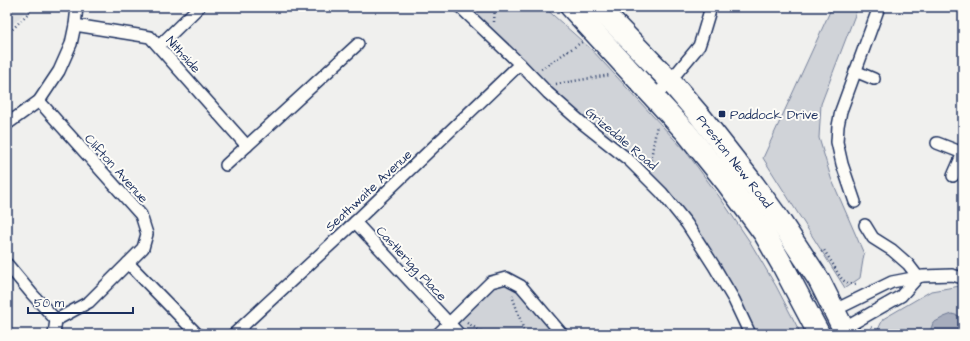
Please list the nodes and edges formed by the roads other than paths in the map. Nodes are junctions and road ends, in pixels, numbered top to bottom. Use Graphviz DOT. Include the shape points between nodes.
graph roads {
  1 [pos="76,7"];
  2 [pos="199,7"];
  3 [pos="460,7"];
  4 [pos="571,7"];
  5 [pos="598,7"];
  6 [pos="711,7"];
  7 [pos="880,7"];
  8 [pos="75,25"];
  9 [pos="358,44"];
  10 [pos="159,46"];
  11 [pos="520,64"];
  12 [pos="855,71"];
  13 [pos="874,79"];
  14 [pos="670,81"];
  15 [pos="39,101"];
  16 [pos="657,101"];
  17 [pos="7,124"];
  18 [pos="937,143"];
  19 [pos="247,146"];
  20 [pos="963,153"];
  21 [pos="226,165"];
  22 [pos="953,176"];
  23 [pos="855,202"];
  24 [pos="355,222"];
  25 [pos="865,225"];
  26 [pos="7,264"];
  27 [pos="128,264"];
  28 [pos="918,277"];
  29 [pos="963,278"];
  30 [pos="56,320"];
  31 [pos="452,320"];
  32 [pos="834,327"];
  33 [pos="54,334"];
  34 [pos="197,334"];
  35 [pos="234,334"];
  36 [pos="438,334"];
  37 [pos="459,334"];
  38 [pos="562,334"];
  39 [pos="750,334"];
  1 -- 8 [label="street"];
  2 -- 10 [label="street"];
  3 -- 11 [label="street, Grizedale Road"];
  4 -- 16 [label="highway, Preston New Road"];
  5 -- 14 [label="highway, Preston New Road"];
  6 -- 14 [label="street" via="698,46"];
  7 -- 12 [label="street"];
  8 -- 10 [label="street, Nithside" via="150,37"];
  8 -- 15 [label="street" via="71,44 59,71"];
  9 -- 19 [label="street"];
  10 -- 19 [label="street, Nithside"];
  11 -- 24 [label="street, Seathwaite Avenue"];
  11 -- 39 [label="street, Grizedale Road" via="548,94 630,161 662,193 710,260 734,300"];
  12 -- 13 [label="street"];
  12 -- 23 [label="street" via="841,111 837,142"];
  14 -- 16 [label="street"];
  14 -- 32 [label="highway, Preston New Road" via="778,218 819,280"];
  15 -- 17 [label="street"];
  15 -- 27 [label="street, Clifton Avenue" via="141,216 148,234 143,248"];
  16 -- 32 [label="highway, Preston New Road" via="686,132 764,234 806,310"];
  18 -- 20 [label="street"];
  19 -- 21 [label="street"];
  20 -- 22 [label="street"];
  24 -- 31 [label="street, Castlerigg Place"];
  24 -- 35 [label="street, Seathwaite Avenue"];
  25 -- 28 [label="street" via="873,238 892,250"];
  26 -- 30 [label="street"];
  27 -- 30 [label="street, Clifton Avenue" via="89,302"];
  27 -- 34 [label="street"];
  28 -- 29 [label="street" via="952,275"];
  28 -- 32 [label="street" via="901,296"];
  28 -- 32 [label="street" via="881,287"];
  30 -- 33 [label="street"];
  31 -- 36 [label="street"];
  31 -- 37 [label="street, Castlerigg Place"];
  31 -- 38 [label="street" via="491,282 506,278 520,286"];
}
